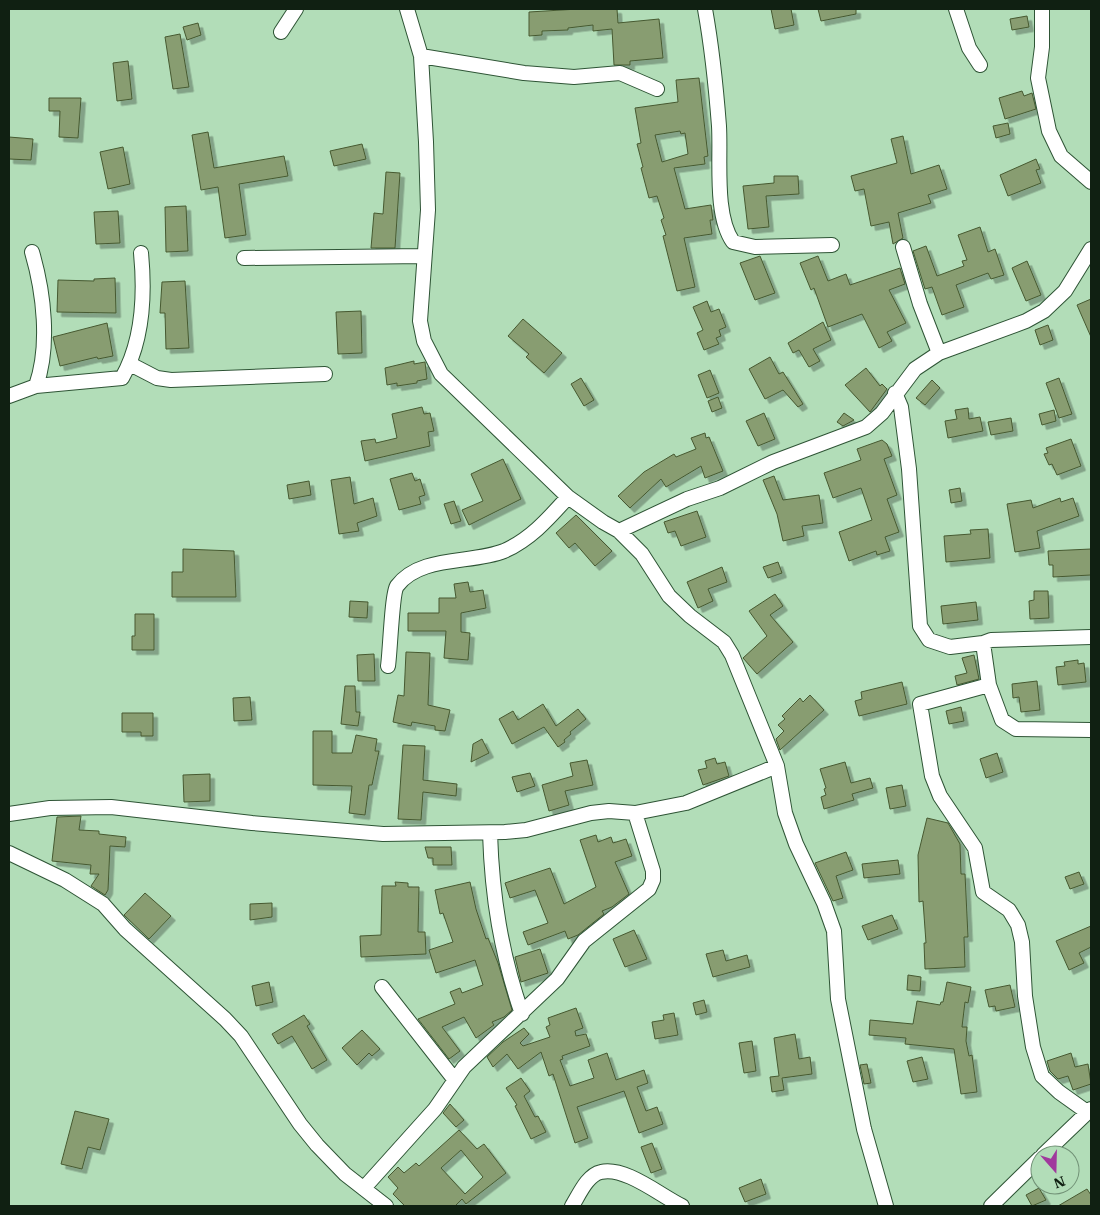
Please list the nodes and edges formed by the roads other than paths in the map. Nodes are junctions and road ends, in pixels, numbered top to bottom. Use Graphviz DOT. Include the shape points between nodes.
graph roads {
  1 [pos="296,9"];
  2 [pos="408,9"];
  3 [pos="705,9"];
  4 [pos="956,9"];
  5 [pos="1042,9"];
  6 [pos="281,32"];
  7 [pos="421,56"];
  8 [pos="980,66"];
  9 [pos="657,89"];
  10 [pos="1091,182"];
  11 [pos="832,245"];
  12 [pos="903,247"];
  13 [pos="1091,249"];
  14 [pos="32,252"];
  15 [pos="141,253"];
  16 [pos="424,256"];
  17 [pos="244,258"];
  18 [pos="938,352"];
  19 [pos="130,364"];
  20 [pos="325,374"];
  21 [pos="36,386"];
  22 [pos="895,393"];
  23 [pos="9,396"];
  24 [pos="568,497"];
  25 [pos="619,531"];
  26 [pos="1091,637"];
  27 [pos="983,643"];
  28 [pos="388,666"];
  29 [pos="989,685"];
  30 [pos="1091,730"];
  31 [pos="778,766"];
  32 [pos="9,814"];
  33 [pos="635,814"];
  34 [pos="490,833"];
  35 [pos="9,853"];
  36 [pos="382,987"];
  37 [pos="522,1014"];
  38 [pos="454,1078"];
  39 [pos="1089,1110"];
  40 [pos="1053,1145"];
  41 [pos="1030,1168"];
  42 [pos="364,1188"];
  43 [pos="386,1206"];
  44 [pos="572,1206"];
  45 [pos="682,1206"];
  46 [pos="886,1206"];
  47 [pos="991,1206"];
  1 -- 6 [label="street"];
  2 -- 7 [label="street"];
  3 -- 11 [label="street" via="712,48 726,232 733,242 755,248"];
  4 -- 8 [label="street"];
  5 -- 10 [label="street" via="1038,78 1049,131 1060,156"];
  7 -- 9 [label="street" via="574,77 620,73"];
  7 -- 16 [label="street" via="428,210"];
  12 -- 18 [label="street"];
  13 -- 18 [label="street" via="1065,291 1044,311 1026,321"];
  14 -- 21 [label="street" via="43,312 42,370"];
  15 -- 19 [label="street" via="140,323"];
  16 -- 17 [label="street"];
  16 -- 24 [label="street" via="420,321 424,340 441,374"];
  18 -- 22 [label="street" via="915,369"];
  19 -- 20 [label="street" via="157,378 171,380"];
  19 -- 21 [label="street" via="122,378"];
  21 -- 23 [label="street"];
  22 -- 25 [label="street" via="882,413 866,427 773,462"];
  22 -- 27 [label="street" via="901,407 909,469 920,626 929,640 950,647"];
  24 -- 25 [label="street"];
  24 -- 28 [label="street" via="537,531 504,551 479,559 428,566 396,587 392,600"];
  25 -- 31 [label="street" via="642,554 669,596 724,642 742,674"];
  26 -- 27 [label="street" via="991,640"];
  27 -- 29 [label="street"];
  29 -- 30 [label="street" via="1002,720 1016,729"];
  29 -- 39 [label="street" via="920,704 932,776 940,796 976,848 982,892 1009,910 1018,925 1025,996 1042,1076 1059,1092"];
  31 -- 33 [label="street" via="686,803"];
  31 -- 46 [label="street" via="785,813 834,931 838,999 864,1128"];
  32 -- 34 [label="street" via="50,808 111,807 383,834"];
  33 -- 34 [label="street" via="592,813 526,830"];
  33 -- 37 [label="street" via="653,871 649,889 584,941 557,979"];
  34 -- 37 [label="street" via="499,933"];
  35 -- 42 [label="street" via="65,880 103,904 125,929 225,1018 241,1036 306,1131 345,1174"];
  36 -- 38 [label="street"];
  37 -- 38 [label="street"];
  38 -- 42 [label="street" via="435,1109"];
  39 -- 40 [label="street"];
  41 -- 47 [label="street"];
  42 -- 43 [label="street"];
  44 -- 45 [label="street" via="582,1188 602,1171 632,1177"];
}
